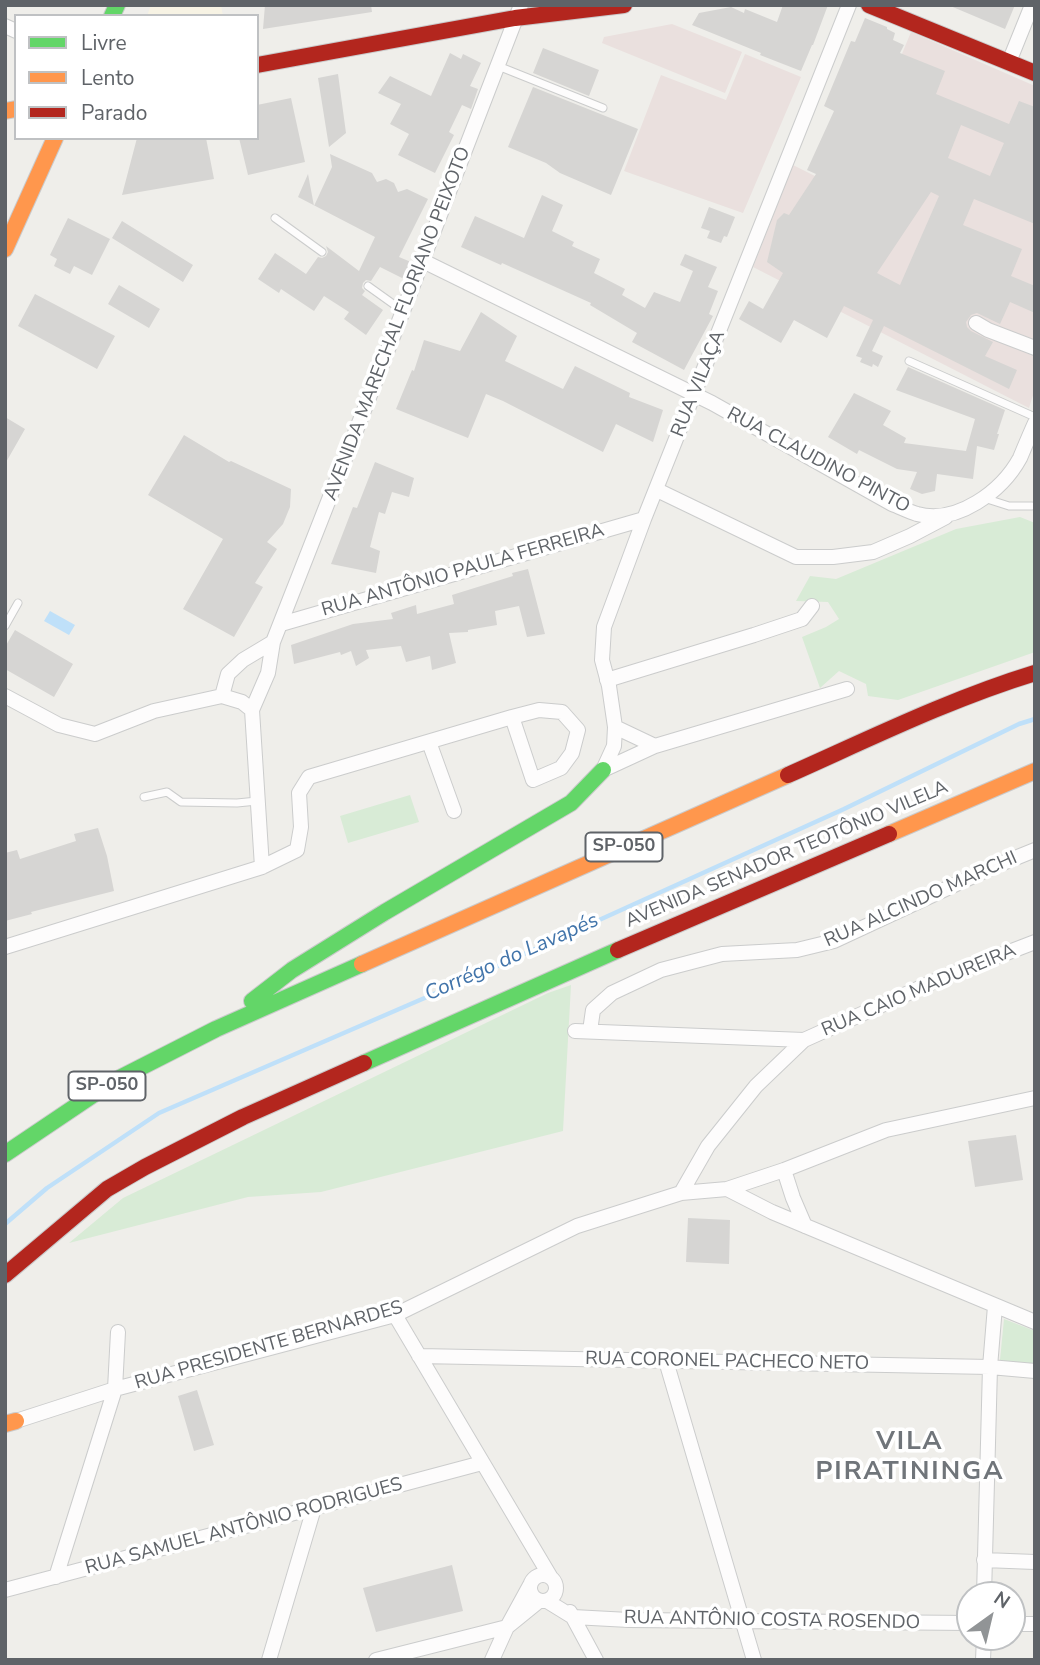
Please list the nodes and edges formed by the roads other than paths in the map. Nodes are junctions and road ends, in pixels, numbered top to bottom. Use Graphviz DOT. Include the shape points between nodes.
graph roads {
  1 [pos="624,5"];
  2 [pos="849,5"];
  3 [pos="869,5"];
  4 [pos="1032,5"];
  5 [pos="518,12"];
  6 [pos="1009,62"];
  7 [pos="259,65"];
  8 [pos="498,65"];
  9 [pos="1035,74"];
  10 [pos="604,108"];
  11 [pos="54,140"];
  12 [pos="275,218"];
  13 [pos="5,248"];
  14 [pos="321,252"];
  15 [pos="423,261"];
  16 [pos="368,286"];
  17 [pos="403,311"];
  18 [pos="976,323"];
  19 [pos="1035,348"];
  20 [pos="909,361"];
  21 [pos="694,395"];
  22 [pos="1035,420"];
  23 [pos="656,490"];
  24 [pos="983,498"];
  25 [pos="1032,506"];
  26 [pos="953,513"];
  27 [pos="644,519"];
  28 [pos="18,603"];
  29 [pos="812,606"];
  30 [pos="281,624"];
  31 [pos="5,626"];
  32 [pos="274,642"];
  33 [pos="1035,673"];
  34 [pos="607,680"];
  35 [pos="847,689"];
  36 [pos="5,696"];
  37 [pos="222,696"];
  38 [pos="252,710"];
  39 [pos="512,717"];
  40 [pos="615,727"];
  41 [pos="429,742"];
  42 [pos="655,746"];
  43 [pos="603,770"];
  44 [pos="1035,771"];
  45 [pos="144,797"];
  46 [pos="258,801"];
  47 [pos="454,811"];
  48 [pos="1035,850"];
  49 [pos="262,867"];
  50 [pos="1035,942"];
  51 [pos="5,947"];
  52 [pos="216,1028"];
  53 [pos="583,1031"];
  54 [pos="804,1040"];
  55 [pos="1035,1098"];
  56 [pos="5,1154"];
  57 [pos="784,1170"];
  58 [pos="727,1189"];
  59 [pos="681,1193"];
  60 [pos="805,1226"];
  61 [pos="5,1275"];
  62 [pos="995,1306"];
  63 [pos="395,1315"];
  64 [pos="1035,1322"];
  65 [pos="118,1332"];
  66 [pos="419,1356"];
  67 [pos="666,1361"];
  68 [pos="990,1367"];
  69 [pos="1035,1371"];
  70 [pos="115,1389"];
  71 [pos="9,1421"];
  72 [pos="482,1463"];
  73 [pos="314,1508"];
  74 [pos="527,1540"];
  75 [pos="984,1560"];
  76 [pos="1035,1562"];
  77 [pos="56,1577"];
  78 [pos="984,1581"];
  79 [pos="531,1583"];
  80 [pos="5,1590"];
  81 [pos="548,1592"];
  82 [pos="573,1617"];
  83 [pos="743,1621"];
  84 [pos="956,1623"];
  85 [pos="507,1627"];
  86 [pos="269,1660"];
  87 [pos="376,1660"];
  88 [pos="492,1660"];
  89 [pos="596,1660"];
  90 [pos="754,1660"];
  1 -- 5 [label="main road"];
  2 -- 21 [label="street, RUA VILAÇA"];
  3 -- 6 [label="main road"];
  4 -- 6 [label="street"];
  5 -- 7 [label="main road"];
  5 -- 8 [label="street, AVENIDA MARECHAL FLORIANO PEIXOTO"];
  6 -- 9 [label="main road"];
  8 -- 10 [label="lane"];
  8 -- 15 [label="street, AVENIDA MARECHAL FLORIANO PEIXOTO"];
  11 -- 13 [label="main road"];
  12 -- 14 [label="lane"];
  15 -- 17 [label="street, AVENIDA MARECHAL FLORIANO PEIXOTO"];
  15 -- 21 [label="street, RUA CLAUDINO PINTO"];
  16 -- 17 [label="lane"];
  17 -- 30 [label="street, AVENIDA MARECHAL FLORIANO PEIXOTO"];
  18 -- 19 [label="street"];
  20 -- 22 [label="lane"];
  21 -- 23 [label="street, RUA VILAÇA"];
  21 -- 26 [label="street, RUA CLAUDINO PINTO" via="892,503 919,514"];
  22 -- 24 [label="street, RUA CLAUDINO PINTO" via="1019,460"];
  23 -- 26 [label="street" via="796,557 873,552"];
  23 -- 27 [label="street, RUA VILAÇA"];
  24 -- 25 [label="lane" via="1009,506"];
  24 -- 26 [label="street, RUA CLAUDINO PINTO"];
  27 -- 30 [label="street, RUA ANTÔNIO PAULA FERREIRA"];
  27 -- 34 [label="street, RUA VILAÇA" via="604,627"];
  28 -- 31 [label="lane"];
  29 -- 34 [label="street" via="802,619"];
  30 -- 32 [label="street, AVENIDA MARECHAL FLORIANO PEIXOTO"];
  32 -- 37 [label="street" via="228,674"];
  32 -- 38 [label="street, AVENIDA MARECHAL FLORIANO PEIXOTO" via="268,673"];
  33 -- 52 [label="main road, SP-050" via="911,720"];
  34 -- 40 [label="street, RUA VILAÇA"];
  35 -- 42 [label="street"];
  36 -- 37 [label="street" via="60,725 95,734 153,711"];
  37 -- 38 [label="street"];
  38 -- 46 [label="street, AVENIDA MARECHAL FLORIANO PEIXOTO"];
  39 -- 39 [label="street" via="539,710 562,712 578,730 572,753 561,768 533,780"];
  39 -- 41 [label="street"];
  40 -- 42 [label="street"];
  40 -- 43 [label="street, RUA VILAÇA" via="614,746"];
  41 -- 47 [label="street"];
  41 -- 49 [label="street" via="309,777 299,793 302,827 297,850"];
  42 -- 43 [label="street"];
  43 -- 52 [label="main road" via="571,803 292,970"];
  44 -- 61 [label="main road, AVENIDA SENADOR TEOTÔNIO VILELA" via="243,1117 107,1189"];
  45 -- 46 [label="lane" via="167,792 181,802"];
  46 -- 49 [label="street, AVENIDA MARECHAL FLORIANO PEIXOTO"];
  48 -- 53 [label="street, RUA ALCINDO MARCHI" via="834,942 797,950 722,954 661,970 612,993 593,1010"];
  49 -- 51 [label="street"];
  50 -- 54 [label="street, RUA CAIO MADUREIRA"];
  52 -- 56 [label="main road, SP-050" via="112,1082"];
  53 -- 54 [label="street, RUA CAIO MADUREIRA"];
  54 -- 59 [label="street, RUA CAIO MADUREIRA" via="756,1086 708,1146"];
  55 -- 57 [label="street, RUA PRESIDENTE BERNARDES" via="886,1130"];
  57 -- 58 [label="street, RUA PRESIDENTE BERNARDES"];
  57 -- 60 [label="street"];
  58 -- 59 [label="street, RUA PRESIDENTE BERNARDES"];
  58 -- 60 [label="street"];
  59 -- 63 [label="street, RUA PRESIDENTE BERNARDES" via="576,1226"];
  60 -- 62 [label="street"];
  62 -- 64 [label="street"];
  62 -- 68 [label="street"];
  63 -- 66 [label="street"];
  63 -- 70 [label="street, RUA PRESIDENTE BERNARDES"];
  65 -- 70 [label="street"];
  66 -- 67 [label="street, RUA CORONEL PACHECO NETO"];
  66 -- 72 [label="street"];
  67 -- 68 [label="street, RUA CORONEL PACHECO NETO"];
  67 -- 83 [label="street"];
  68 -- 69 [label="street, RUA CORONEL PACHECO NETO"];
  68 -- 75 [label="street"];
  70 -- 71 [label="street, RUA PRESIDENTE BERNARDES"];
  70 -- 77 [label="street"];
  72 -- 73 [label="street, RUA SAMUEL ANTÔNIO RODRIGUES"];
  72 -- 74 [label="street"];
  73 -- 77 [label="street, RUA SAMUEL ANTÔNIO RODRIGUES"];
  73 -- 86 [label="street"];
  74 -- 79 [label="street"];
  74 -- 81 [label="street"];
  75 -- 76 [label="street"];
  75 -- 78 [label="street"];
  77 -- 80 [label="street, RUA SAMUEL ANTÔNIO RODRIGUES"];
  79 -- 81 [label="street" via="538,1576"];
  79 -- 81 [label="street" via="533,1597"];
  79 -- 85 [label="street"];
  81 -- 82 [label="street"];
  81 -- 85 [label="street"];
  82 -- 83 [label="street, RUA ANTÔNIO COSTA ROSENDO"];
  82 -- 89 [label="street"];
  83 -- 84 [label="street, RUA ANTÔNIO COSTA ROSENDO"];
  83 -- 90 [label="street"];
  85 -- 87 [label="street"];
  85 -- 88 [label="street"];
}
